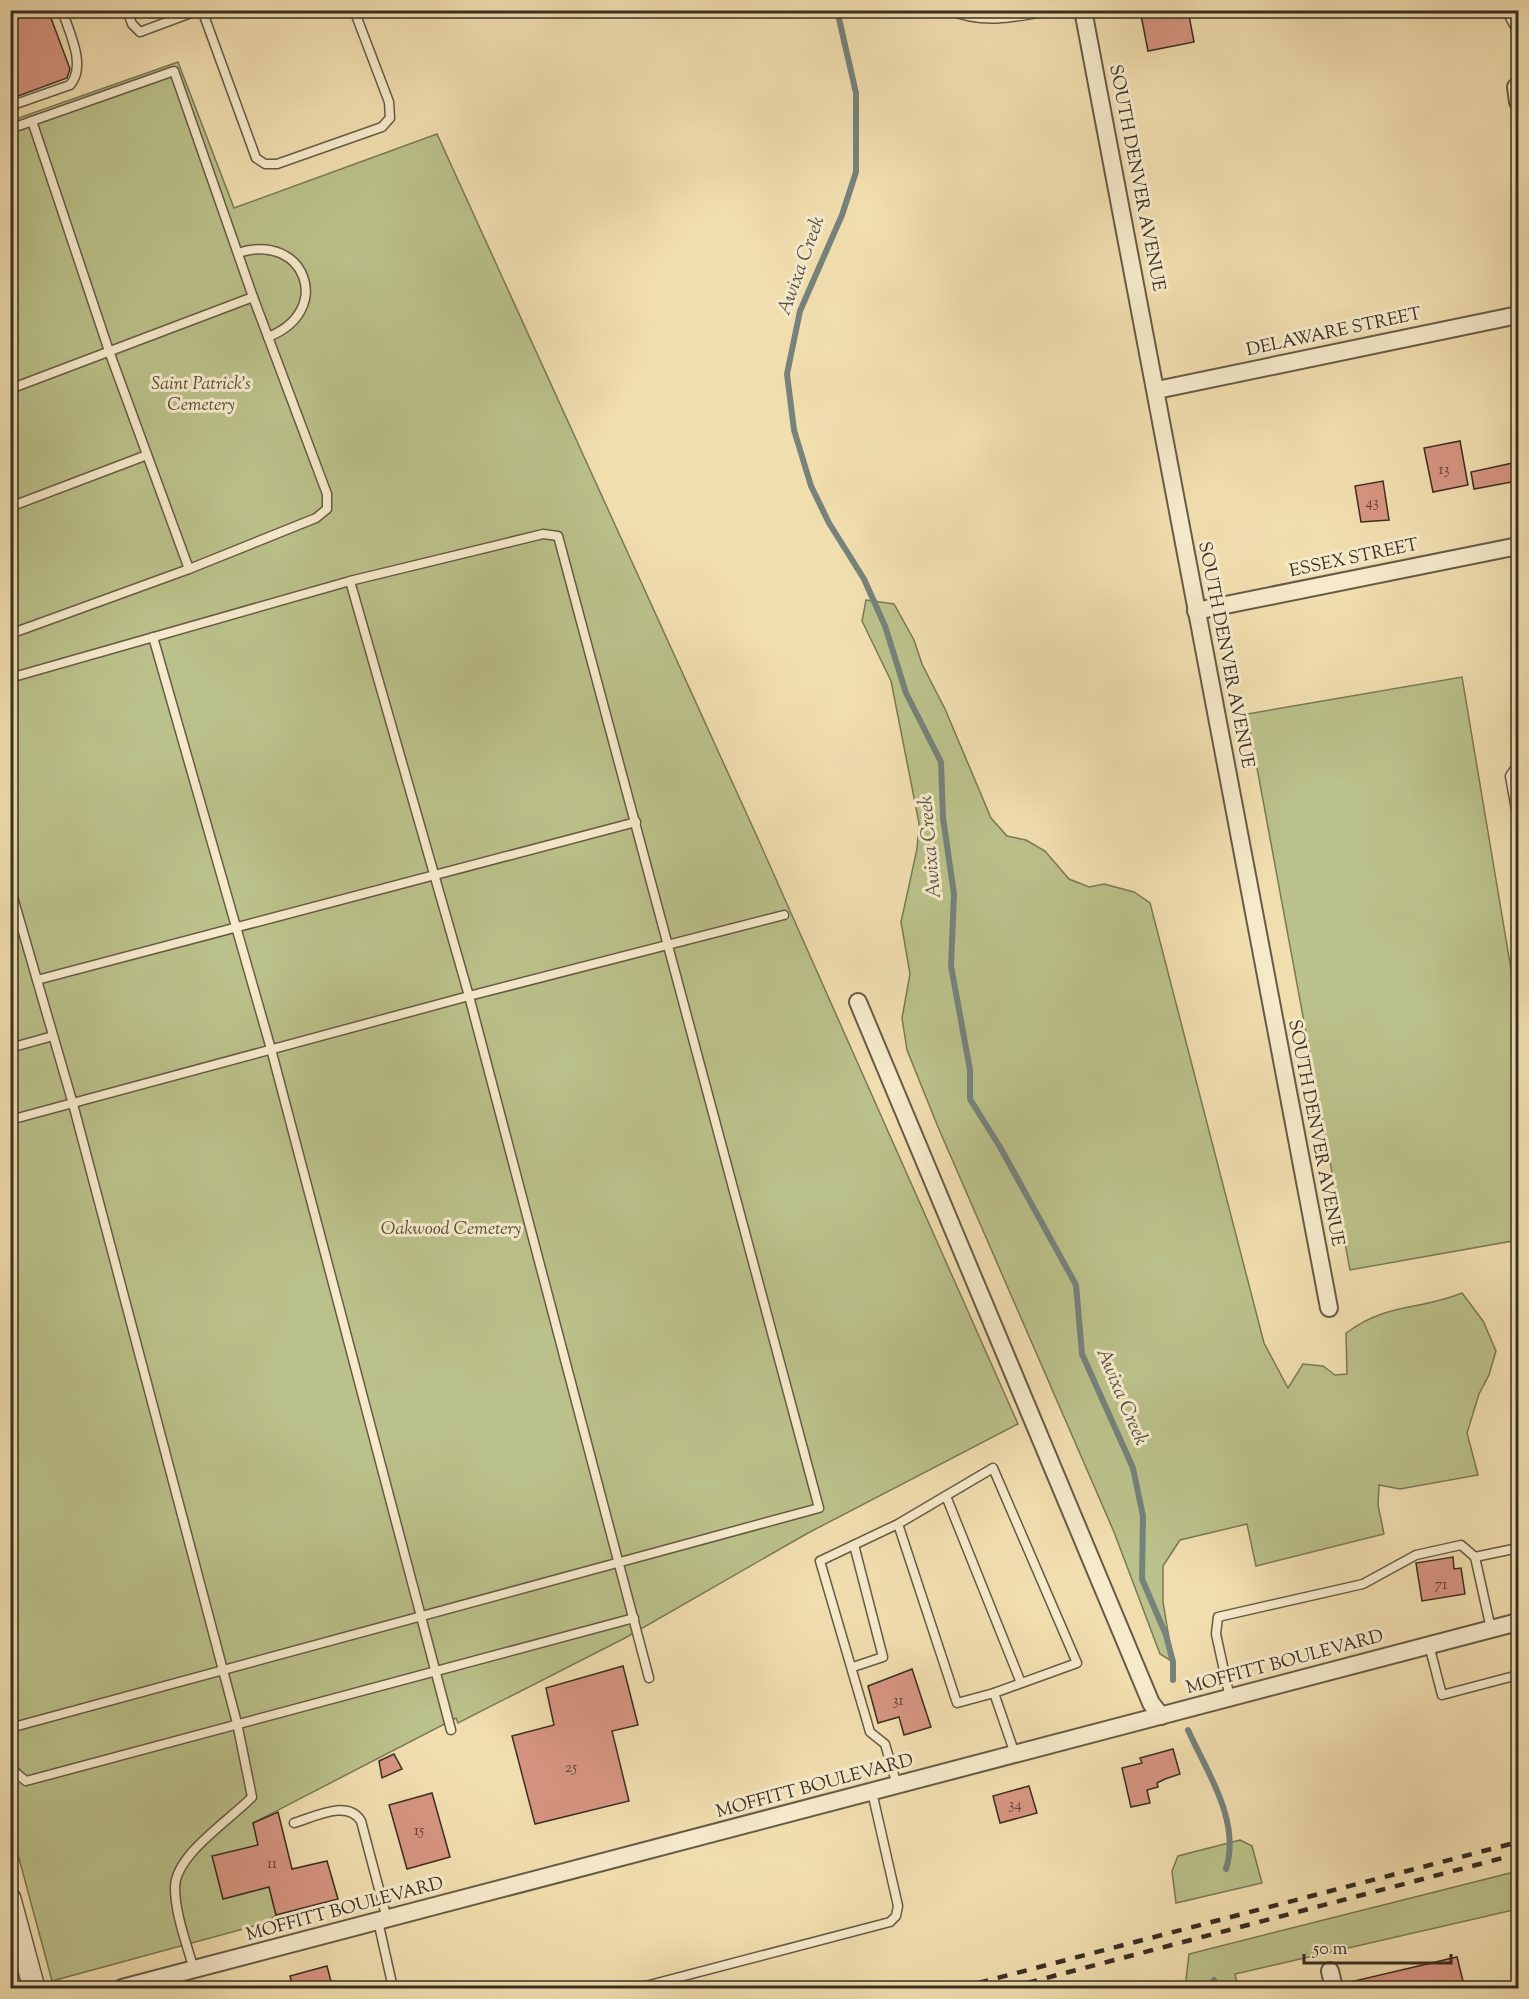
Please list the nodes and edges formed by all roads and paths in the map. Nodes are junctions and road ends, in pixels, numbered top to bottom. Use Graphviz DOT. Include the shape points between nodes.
graph roads {
  1 [pos="63,10"];
  2 [pos="127,10"];
  3 [pos="201,10"];
  4 [pos="354,10"];
  5 [pos="949,10"];
  6 [pos="1053,10"];
  7 [pos="1083,10"];
  8 [pos="1506,10"];
  9 [pos="1518,32"];
  10 [pos="10,106"];
  11 [pos="32,121"];
  12 [pos="10,129"];
  13 [pos="238,253"];
  14 [pos="254,297"];
  15 [pos="1518,315"];
  16 [pos="268,337"];
  17 [pos="109,351"];
  18 [pos="10,389"];
  19 [pos="1157,390"];
  20 [pos="147,455"];
  21 [pos="10,507"];
  22 [pos="1518,546"];
  23 [pos="189,569"];
  24 [pos="350,581"];
  25 [pos="1196,611"];
  26 [pos="10,634"];
  27 [pos="153,637"];
  28 [pos="10,678"];
  29 [pos="1518,765"];
  30 [pos="1518,821"];
  31 [pos="636,822"];
  32 [pos="434,875"];
  33 [pos="10,887"];
  34 [pos="784,915"];
  35 [pos="236,928"];
  36 [pos="669,944"];
  37 [pos="37,980"];
  38 [pos="469,996"];
  39 [pos="858,1002"];
  40 [pos="53,1036"];
  41 [pos="10,1048"];
  42 [pos="271,1050"];
  43 [pos="73,1104"];
  44 [pos="10,1120"];
  45 [pos="1329,1308"];
  46 [pos="946,1496"];
  47 [pos="898,1524"];
  48 [pos="854,1545"];
  49 [pos="1518,1548"];
  50 [pos="1475,1557"];
  51 [pos="619,1563"];
  52 [pos="421,1615"];
  53 [pos="634,1618"];
  54 [pos="1518,1622"];
  55 [pos="1491,1629"];
  56 [pos="1429,1645"];
  57 [pos="853,1667"];
  58 [pos="222,1670"];
  59 [pos="436,1671"];
  60 [pos="1518,1675"];
  61 [pos="649,1678"];
  62 [pos="1021,1683"];
  63 [pos="994,1693"];
  64 [pos="1230,1698"];
  65 [pos="1161,1716"];
  66 [pos="237,1724"];
  67 [pos="10,1728"];
  68 [pos="452,1730"];
  69 [pos="1015,1754"];
  70 [pos="10,1765"];
  71 [pos="897,1785"];
  72 [pos="872,1792"];
  73 [pos="294,1823"];
  74 [pos="10,1899"];
  75 [pos="382,1920"];
  76 [pos="194,1970"];
  77 [pos="1330,1971"];
  78 [pos="34,1989"];
  79 [pos="122,1989"];
  80 [pos="393,1989"];
  81 [pos="638,1989"];
  82 [pos="1334,1989"];
  1 -- 10 [label="lane" via="76,56 76,78 70,85"];
  2 -- 3 [label="lane" via="140,32"];
  3 -- 4 [label="lane" via="256,158 265,164 277,164 382,127 390,118 389,102"];
  5 -- 6 [label="lane" via="966,18 995,20"];
  7 -- 19 [label="street, SOUTH DENVER AVENUE"];
  8 -- 9 [label="lane"];
  11 -- 12 [label="lane"];
  11 -- 13 [label="lane" via="174,71"];
  11 -- 17 [label="lane"];
  13 -- 14 [label="lane"];
  13 -- 16 [label="lane" via="256,248 285,254 303,278 305,300 296,321"];
  14 -- 16 [label="lane"];
  14 -- 17 [label="lane"];
  15 -- 19 [label="street, DELAWARE STREET"];
  16 -- 23 [label="lane" via="327,494 327,509 316,518"];
  17 -- 18 [label="lane"];
  17 -- 20 [label="lane"];
  19 -- 25 [label="street, SOUTH DENVER AVENUE"];
  20 -- 21 [label="lane"];
  20 -- 23 [label="lane"];
  22 -- 25 [label="street, ESSEX STREET"];
  23 -- 26 [label="lane"];
  24 -- 27 [label="lane"];
  24 -- 31 [label="lane" via="543,534 558,536"];
  24 -- 32 [label="lane"];
  25 -- 45 [label="street, SOUTH DENVER AVENUE"];
  27 -- 28 [label="lane"];
  27 -- 35 [label="lane"];
  29 -- 30 [label="lane" via="1510,776"];
  31 -- 32 [label="lane"];
  31 -- 36 [label="lane"];
  32 -- 35 [label="lane"];
  32 -- 38 [label="lane"];
  33 -- 37 [label="lane"];
  34 -- 36 [label="lane"];
  35 -- 37 [label="lane"];
  35 -- 42 [label="lane"];
  36 -- 38 [label="lane"];
  36 -- 51 [label="lane" via="819,1508"];
  37 -- 40 [label="lane"];
  38 -- 42 [label="lane"];
  38 -- 51 [label="lane"];
  39 -- 65 [label="street" via="1151,1703"];
  40 -- 41 [label="lane"];
  40 -- 43 [label="lane"];
  42 -- 43 [label="lane"];
  42 -- 52 [label="lane"];
  43 -- 44 [label="lane"];
  43 -- 58 [label="lane"];
  46 -- 47 [label="lane"];
  46 -- 62 [label="lane"];
  46 -- 62 [label="lane" via="993,1468 1077,1663"];
  47 -- 48 [label="lane"];
  47 -- 63 [label="lane" via="957,1702"];
  48 -- 57 [label="lane" via="883,1657"];
  48 -- 57 [label="lane" via="820,1561"];
  49 -- 50 [label="lane"];
  50 -- 55 [label="lane"];
  50 -- 64 [label="lane" via="1461,1545 1416,1555 1363,1584 1218,1617 1216,1634"];
  51 -- 52 [label="lane"];
  51 -- 53 [label="lane"];
  52 -- 58 [label="lane"];
  52 -- 59 [label="lane"];
  53 -- 59 [label="lane"];
  53 -- 61 [label="lane"];
  54 -- 55 [label="street, MOFFITT BOULEVARD"];
  55 -- 56 [label="street, MOFFITT BOULEVARD"];
  56 -- 60 [label="lane" via="1442,1695"];
  56 -- 64 [label="street, MOFFITT BOULEVARD"];
  57 -- 71 [label="lane" via="870,1732 885,1744"];
  58 -- 66 [label="lane"];
  58 -- 67 [label="lane"];
  59 -- 66 [label="lane"];
  59 -- 68 [label="lane"];
  62 -- 63 [label="lane"];
  63 -- 69 [label="lane"];
  64 -- 65 [label="street, MOFFITT BOULEVARD"];
  65 -- 69 [label="street, MOFFITT BOULEVARD"];
  66 -- 70 [label="lane" via="26,1781"];
  66 -- 76 [label="lane" via="252,1797 187,1857 177,1878 177,1906"];
  69 -- 71 [label="street, MOFFITT BOULEVARD"];
  71 -- 72 [label="street, MOFFITT BOULEVARD"];
  72 -- 75 [label="street, MOFFITT BOULEVARD"];
  72 -- 81 [label="lane" via="898,1906 890,1922"];
  73 -- 75 [label="lane" via="339,1810 356,1812"];
  74 -- 78 [label="street"];
  75 -- 76 [label="street, MOFFITT BOULEVARD"];
  75 -- 80 [label="lane"];
  76 -- 79 [label="street, MOFFITT BOULEVARD"];
  77 -- 82 [label="street"];
}
